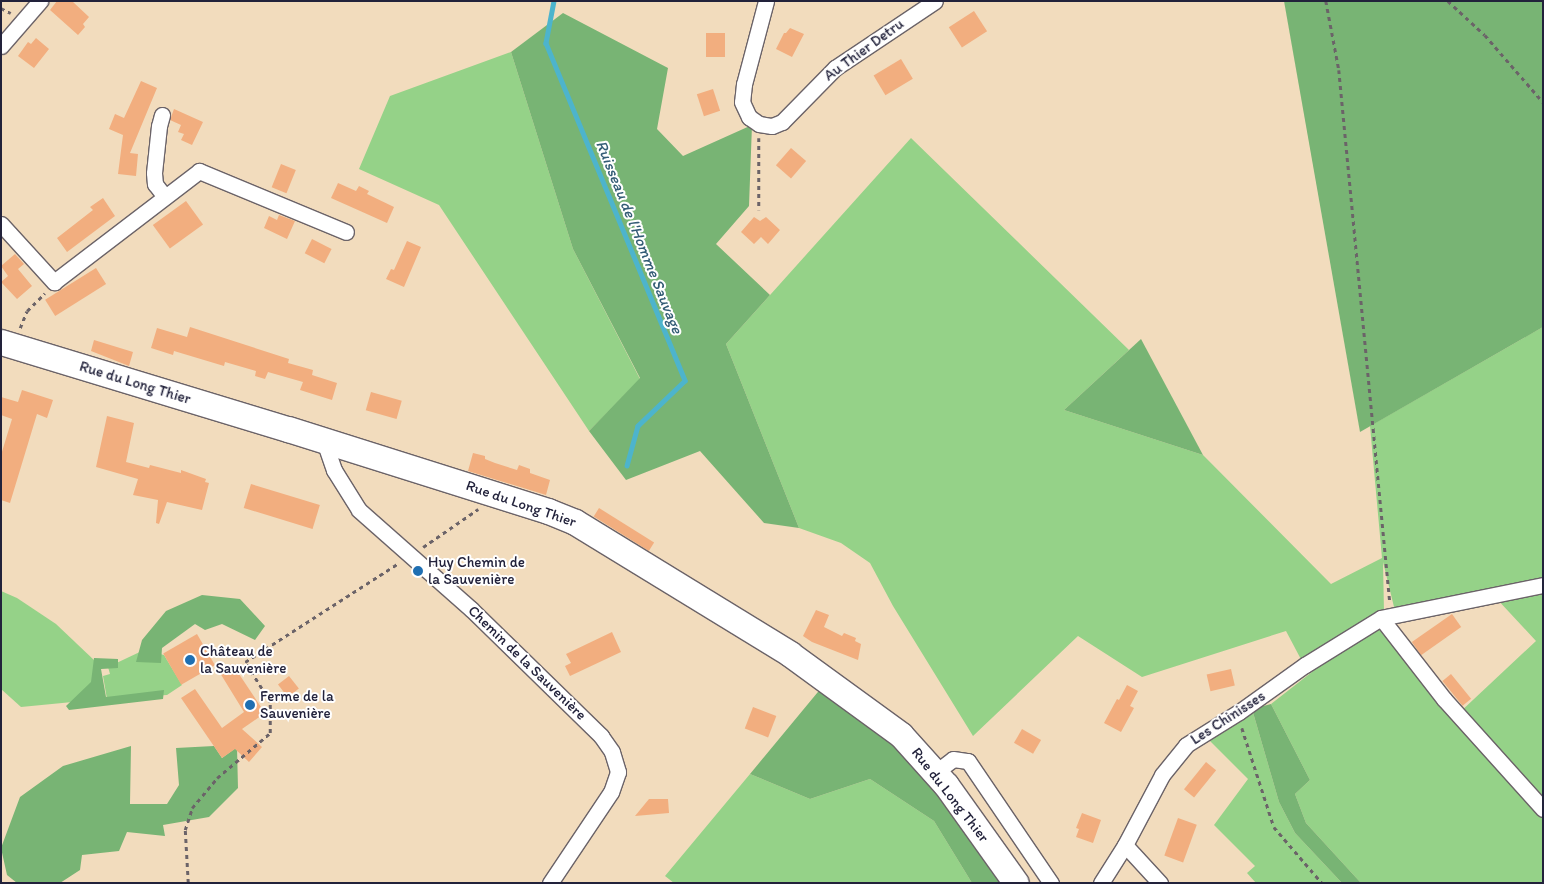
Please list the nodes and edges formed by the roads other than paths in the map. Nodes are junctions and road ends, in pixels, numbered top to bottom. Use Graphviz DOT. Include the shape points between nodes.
graph roads {
  1 [pos="40,1"];
  2 [pos="766,1"];
  3 [pos="935,1"];
  4 [pos="1,46"];
  5 [pos="162,116"];
  6 [pos="165,198"];
  7 [pos="1,224"];
  8 [pos="346,232"];
  9 [pos="7,344"];
  10 [pos="324,441"];
  11 [pos="1543,585"];
  12 [pos="1386,618"];
  13 [pos="936,772"];
  14 [pos="1543,809"];
  15 [pos="1125,845"];
  16 [pos="550,883"];
  17 [pos="1016,883"];
  18 [pos="1051,883"];
  19 [pos="1101,883"];
  20 [pos="1160,883"];
  1 -- 4 [label="street"];
  2 -- 3 [label="street, Au Thier Detru" via="742,102 748,117 759,124 772,126 782,122 835,68"];
  5 -- 6 [label="street" via="154,173 155,184"];
  6 -- 7 [label="street" via="54,282"];
  6 -- 8 [label="street" via="199,171"];
  9 -- 10 [label="main road, Rue du Long Thier"];
  10 -- 13 [label="main road, Rue du Long Thier" via="575,522 790,654 901,735"];
  10 -- 16 [label="street, Chemin de la Sauvenière" via="334,470 359,510 471,609 601,736 612,752 618,772 611,792"];
  11 -- 12 [label="street, Les Chinisses"];
  12 -- 14 [label="street" via="1444,699"];
  12 -- 15 [label="street, Les Chinisses" via="1305,665 1186,745 1162,776"];
  13 -- 17 [label="main road, Rue du Long Thier"];
  13 -- 18 [label="street" via="953,759 968,761"];
  15 -- 19 [label="street, Les Chinisses"];
  15 -- 20 [label="street"];
}
